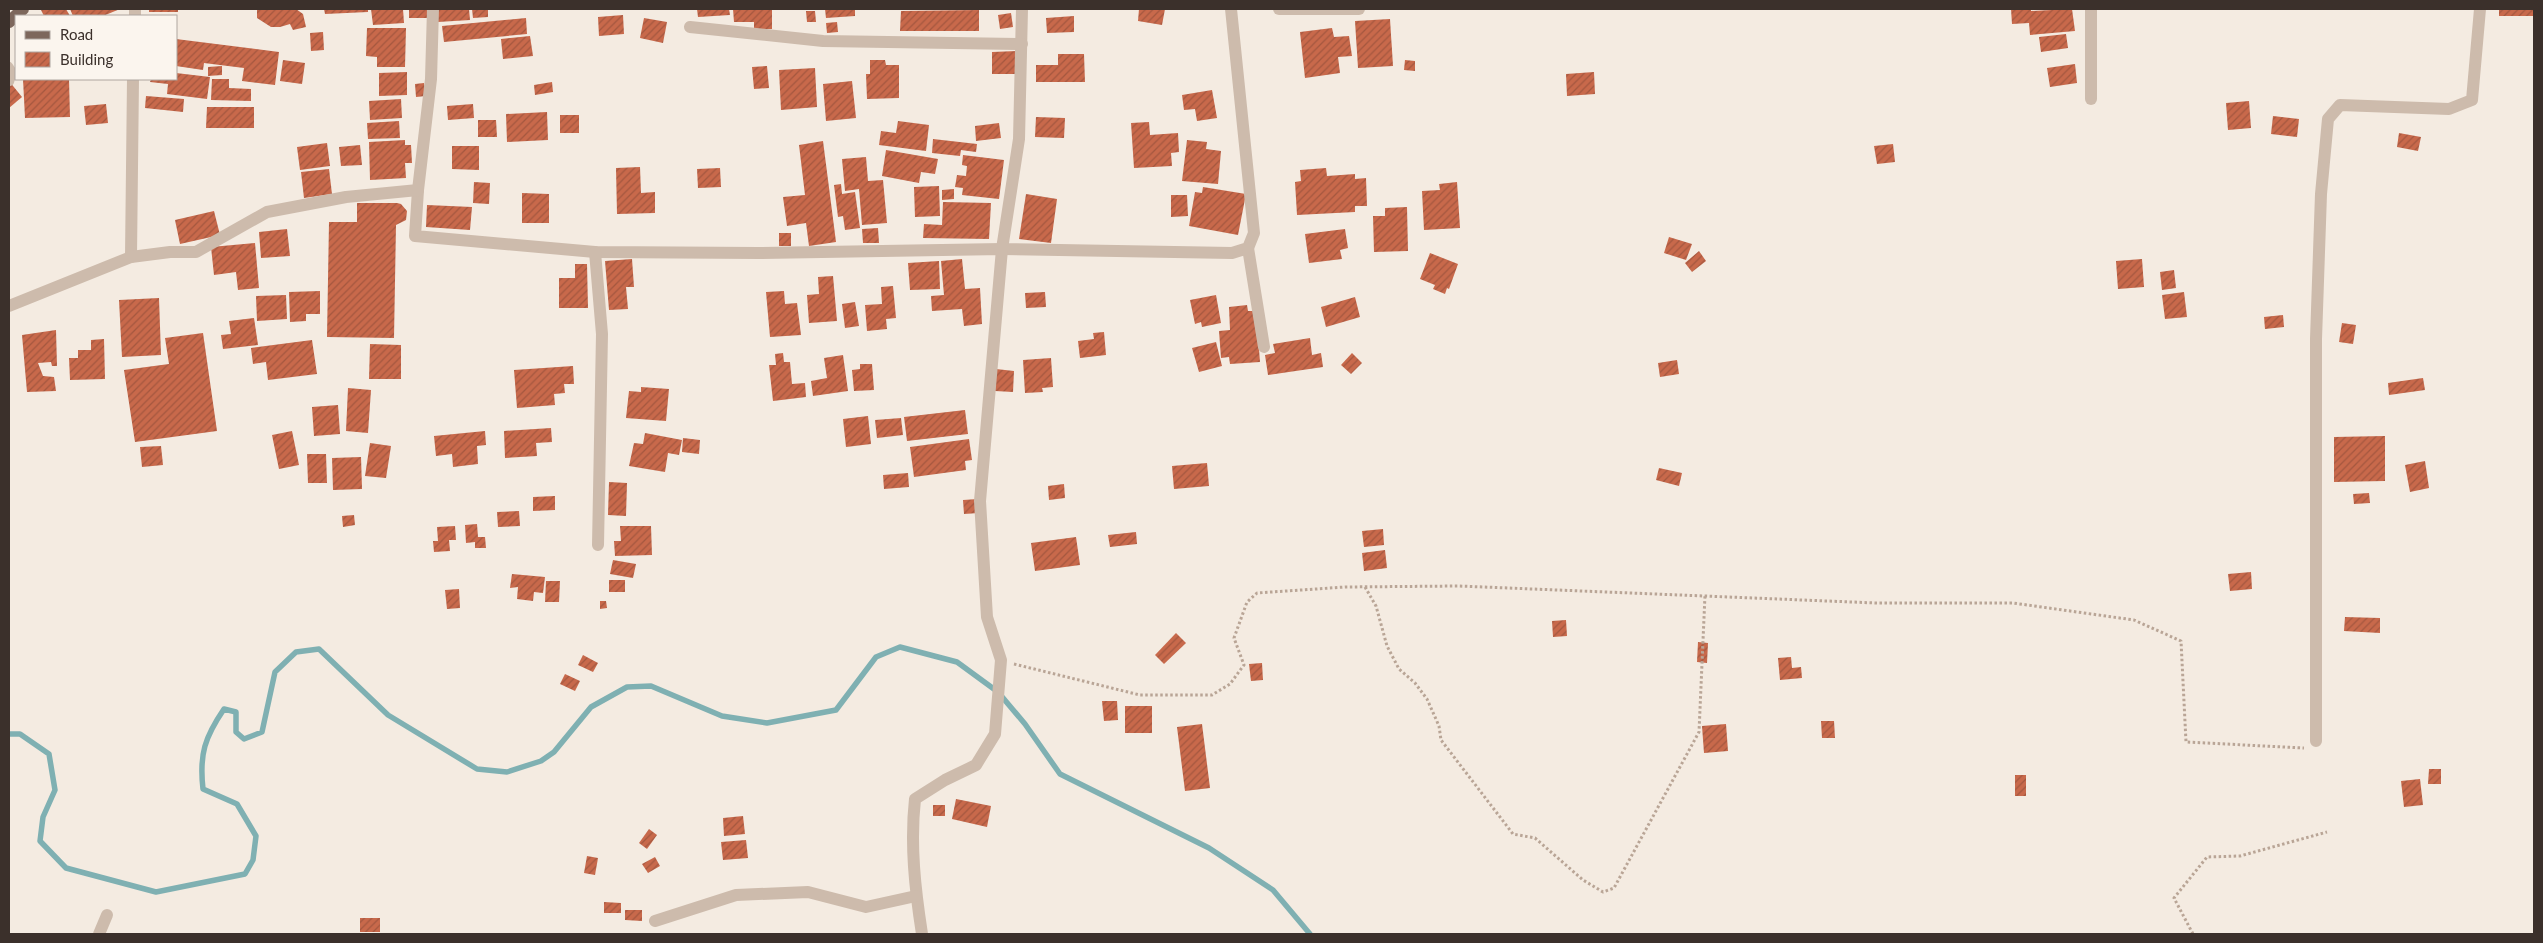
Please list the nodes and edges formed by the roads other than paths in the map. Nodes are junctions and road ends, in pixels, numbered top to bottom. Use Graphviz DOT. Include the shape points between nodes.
graph roads {
  1 [pos="432,9"];
  2 [pos="1022,9"];
  3 [pos="1232,9"];
  4 [pos="1279,9"];
  5 [pos="1359,9"];
  6 [pos="2091,9"];
  7 [pos="2480,9"];
  8 [pos="690,27"];
  9 [pos="1022,44"];
  10 [pos="9,66"];
  11 [pos="133,80"];
  12 [pos="10,82"];
  13 [pos="2091,99"];
  14 [pos="418,190"];
  15 [pos="1248,248"];
  16 [pos="1002,249"];
  17 [pos="595,252"];
  18 [pos="131,257"];
  19 [pos="9,306"];
  20 [pos="1264,347"];
  21 [pos="598,545"];
  22 [pos="2316,741"];
  23 [pos="916,896"];
  24 [pos="107,915"];
  25 [pos="655,922"];
  26 [pos="98,934"];
  27 [pos="922,934"];
  1 -- 14 [label="street" via="432,79"];
  2 -- 9 [label="street"];
  3 -- 15 [label="street" via="1254,232"];
  4 -- 5 [label="street"];
  6 -- 13 [label="street"];
  7 -- 22 [label="street" via="2472,100 2450,109 2340,105 2328,119 2321,194 2316,340"];
  8 -- 9 [label="street" via="824,41"];
  9 -- 16 [label="street" via="1020,139"];
  10 -- 12 [label="lane" via="13,72"];
  11 -- 18 [label="street"];
  14 -- 17 [label="street" via="415,236"];
  14 -- 18 [label="street" via="346,197 267,212 196,252"];
  15 -- 16 [label="street" via="1232,253"];
  15 -- 20 [label="street"];
  16 -- 17 [label="street"];
  16 -- 23 [label="street" via="980,501 987,617 1001,660 995,734 976,765 915,799 911,830"];
  17 -- 21 [label="street" via="602,334"];
  18 -- 19 [label="street"];
  23 -- 25 [label="street" via="866,907 808,892 736,895"];
  23 -- 27 [label="street"];
  24 -- 26 [label="street"];
}
